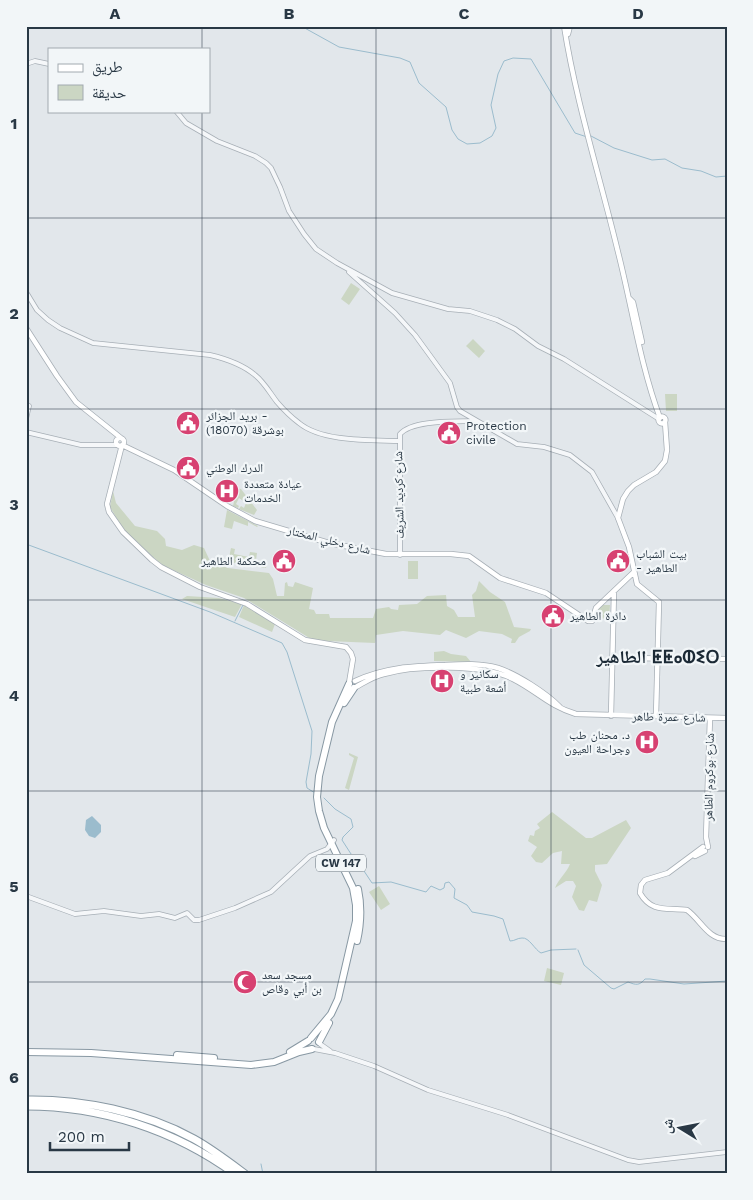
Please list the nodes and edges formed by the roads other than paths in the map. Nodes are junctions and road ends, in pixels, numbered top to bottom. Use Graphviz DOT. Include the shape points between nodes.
graph roads {
  1 [pos="567,26"];
  2 [pos="568,45"];
  3 [pos="26,64"];
  4 [pos="48,64"];
  5 [pos="177,112"];
  6 [pos="346,268"];
  7 [pos="26,292"];
  8 [pos="26,328"];
  9 [pos="27,405"];
  10 [pos="660,418"];
  11 [pos="26,419"];
  12 [pos="479,421"];
  13 [pos="26,432"];
  14 [pos="399,441"];
  15 [pos="120,444"];
  16 [pos="618,518"];
  17 [pos="400,555"];
  18 [pos="634,572"];
  19 [pos="614,591"];
  20 [pos="613,658"];
  21 [pos="657,658"];
  22 [pos="727,659"];
  23 [pos="353,681"];
  24 [pos="611,716"];
  25 [pos="656,716"];
  26 [pos="710,718"];
  27 [pos="727,718"];
  28 [pos="333,842"];
  29 [pos="26,896"];
  30 [pos="727,939"];
  31 [pos="310,1040"];
  32 [pos="320,1043"];
  33 [pos="26,1049"];
  34 [pos="313,1049"];
  35 [pos="26,1052"];
  36 [pos="334,1053"];
  37 [pos="26,1100"];
  38 [pos="26,1106"];
  39 [pos="727,1152"];
  40 [pos="235,1174"];
  41 [pos="245,1174"];
  1 -- 2 [label="main road"];
  1 -- 2 [label="main road"];
  2 -- 10 [label="main road" via="591,150"];
  3 -- 4 [label="street" via="35,61"];
  5 -- 6 [label="street" via="186,123 217,141 266,163 304,234 316,249"];
  6 -- 10 [label="street" via="392,293 497,320"];
  6 -- 12 [label="street" via="415,334 451,385 458,409"];
  7 -- 14 [label="street" via="48,320 93,343 227,359 257,376 278,404 299,424 327,435"];
  8 -- 15 [label="main road" via="76,402 106,425"];
  9 -- 11 [label="street"];
  10 -- 16 [label="main road" via="667,450 663,464 628,491"];
  12 -- 14 [label="street, شارع كرديد الشريف" via="435,421 407,429 400,434"];
  12 -- 16 [label="street" via="517,444 561,452 580,462 592,472"];
  13 -- 15 [label="street" via="81,445"];
  14 -- 17 [label="street, شارع كرديد الشريف"];
  15 -- 17 [label="main road, شارع دخلي المختار" via="174,470 227,506 256,521 346,547"];
  15 -- 23 [label="main road" via="107,508 123,532 161,567 200,587 247,604 306,640 346,647 352,656"];
  16 -- 18 [label="main road"];
  17 -- 19 [label="main road, شارع دخلي المختار" via="469,556 500,578 545,593 586,620 592,621 596,608"];
  18 -- 19 [label="main road"];
  18 -- 21 [label="main road" via="637,584 659,602"];
  19 -- 20 [label="main road"];
  20 -- 21 [label="main road"];
  20 -- 24 [label="main road"];
  21 -- 22 [label="main road"];
  21 -- 25 [label="main road"];
  23 -- 24 [label="main road, شارع عمرة طاهر" via="397,671 478,669 514,680 550,704 576,714"];
  23 -- 28 [label="highway, CW 147" via="332,722 318,784 321,820"];
  24 -- 25 [label="main road, شارع عمرة طاهر"];
  25 -- 26 [label="main road, شارع عمرة طاهر"];
  26 -- 27 [label="main road, شارع عمرة طاهر"];
  26 -- 30 [label="main road, شارع بوكروم الطاهر" via="704,848 668,873 645,880 640,892 649,904 661,910 687,910 709,933 719,939"];
  28 -- 29 [label="street" via="327,849 310,856 271,892 199,920 194,920 187,913 175,918 159,914 75,914"];
  28 -- 31 [label="highway, CW 147" via="353,888 356,921 338,999 331,1014"];
  28 -- 32 [label="highway, CW 147" via="357,887 361,916 343,996"];
  31 -- 32 [label="highway" via="315,1038"];
  31 -- 33 [label="highway, CW 147" via="281,1055 249,1061 107,1050"];
  31 -- 34 [label="highway" via="309,1047"];
  32 -- 34 [label="highway"];
  32 -- 36 [label="street"];
  34 -- 35 [label="highway" via="274,1062 251,1065 92,1053"];
  34 -- 36 [label="street"];
  36 -- 39 [label="street" via="374,1066 428,1090 508,1114 628,1160 639,1162"];
  37 -- 41 [label="highway" via="86,1104 143,1118 192,1138"];
  38 -- 40 [label="highway" via="79,1110 135,1123 184,1142"];
}
